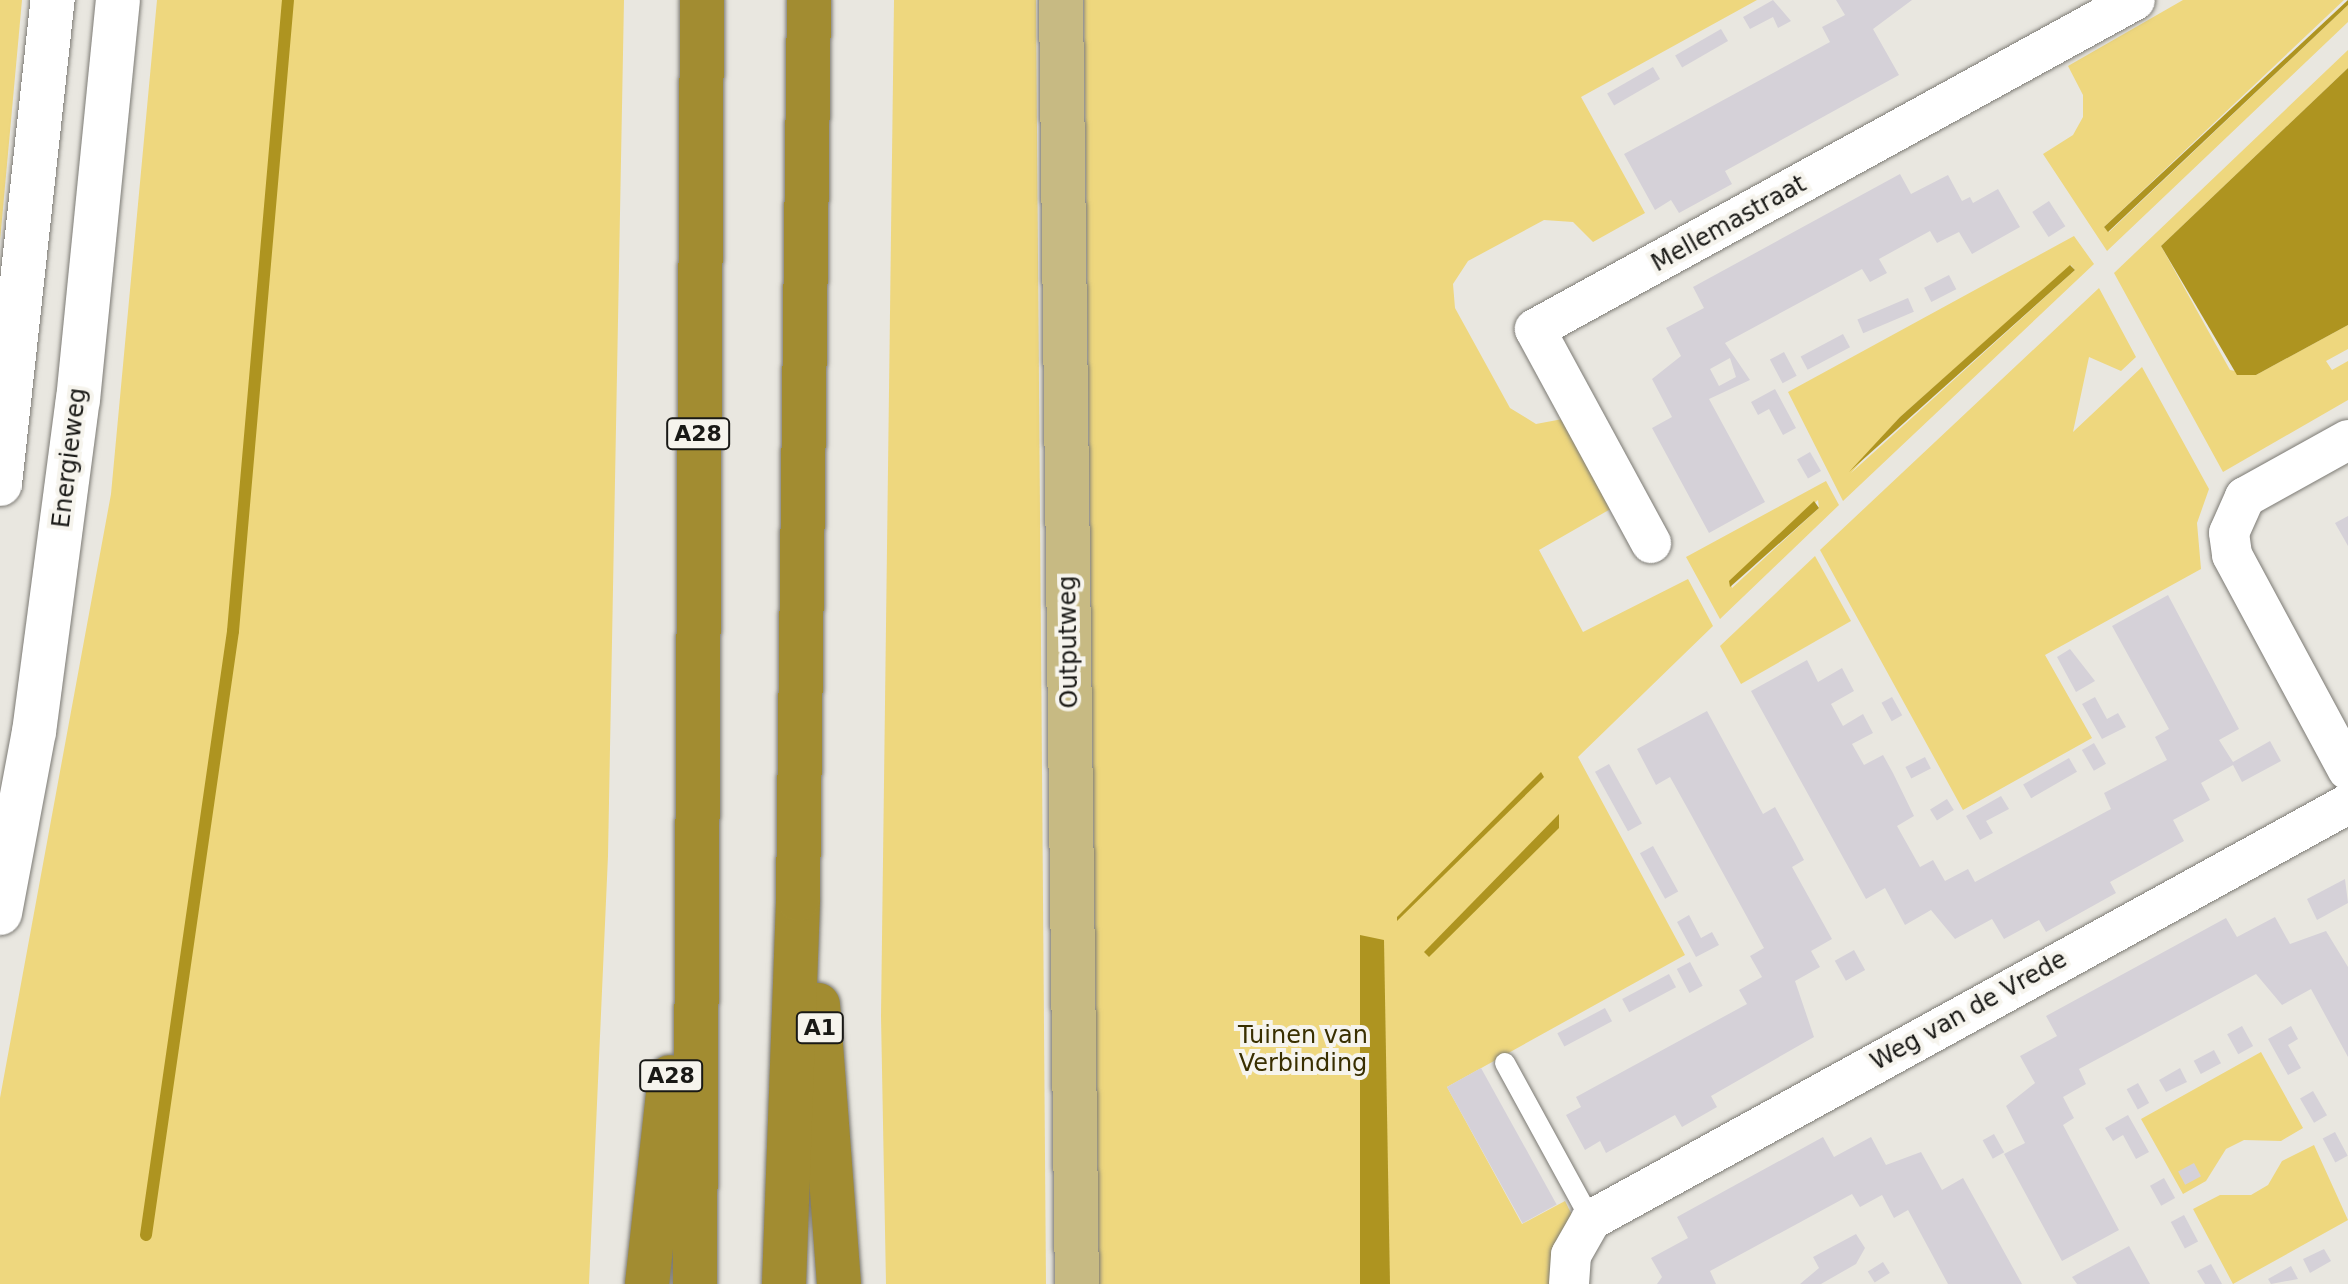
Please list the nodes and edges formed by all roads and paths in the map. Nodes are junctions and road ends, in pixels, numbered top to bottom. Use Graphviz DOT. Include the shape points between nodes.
graph roads {
  1 [pos="53,0"];
  2 [pos="118,0"];
  3 [pos="702,0"];
  4 [pos="809,0"];
  5 [pos="1061,0"];
  6 [pos="2135,0"];
  7 [pos="2348,440"];
  8 [pos="0,484"];
  9 [pos="1651,543"];
  10 [pos="2348,770"];
  11 [pos="798,772"];
  12 [pos="2348,804"];
  13 [pos="694,868"];
  14 [pos="0,913"];
  15 [pos="1505,1063"];
  16 [pos="1591,1220"];
  17 [pos="647,1284"];
  18 [pos="695,1284"];
  19 [pos="784,1284"];
  20 [pos="839,1284"];
  21 [pos="1077,1284"];
  22 [pos="1569,1284"];
  1 -- 8 [label="main road"];
  2 -- 14 [label="main road, Energieweg" via="76,415 34,732"];
  3 -- 13 [label="highway, A28"];
  4 -- 11 [label="highway"];
  5 -- 21 [label="main road, Outputweg"];
  6 -- 9 [label="street, Mellemastraat" via="1535,329"];
  7 -- 10 [label="street" via="2245,497 2229,533 2232,555"];
  11 -- 19 [label="highway"];
  11 -- 20 [label="highway, A1"];
  12 -- 16 [label="street, Weg van de Vrede"];
  13 -- 17 [label="highway, A28"];
  13 -- 18 [label="highway, A28"];
  15 -- 16 [label="lane"];
  16 -- 22 [label="street" via="1571,1255"];
}
